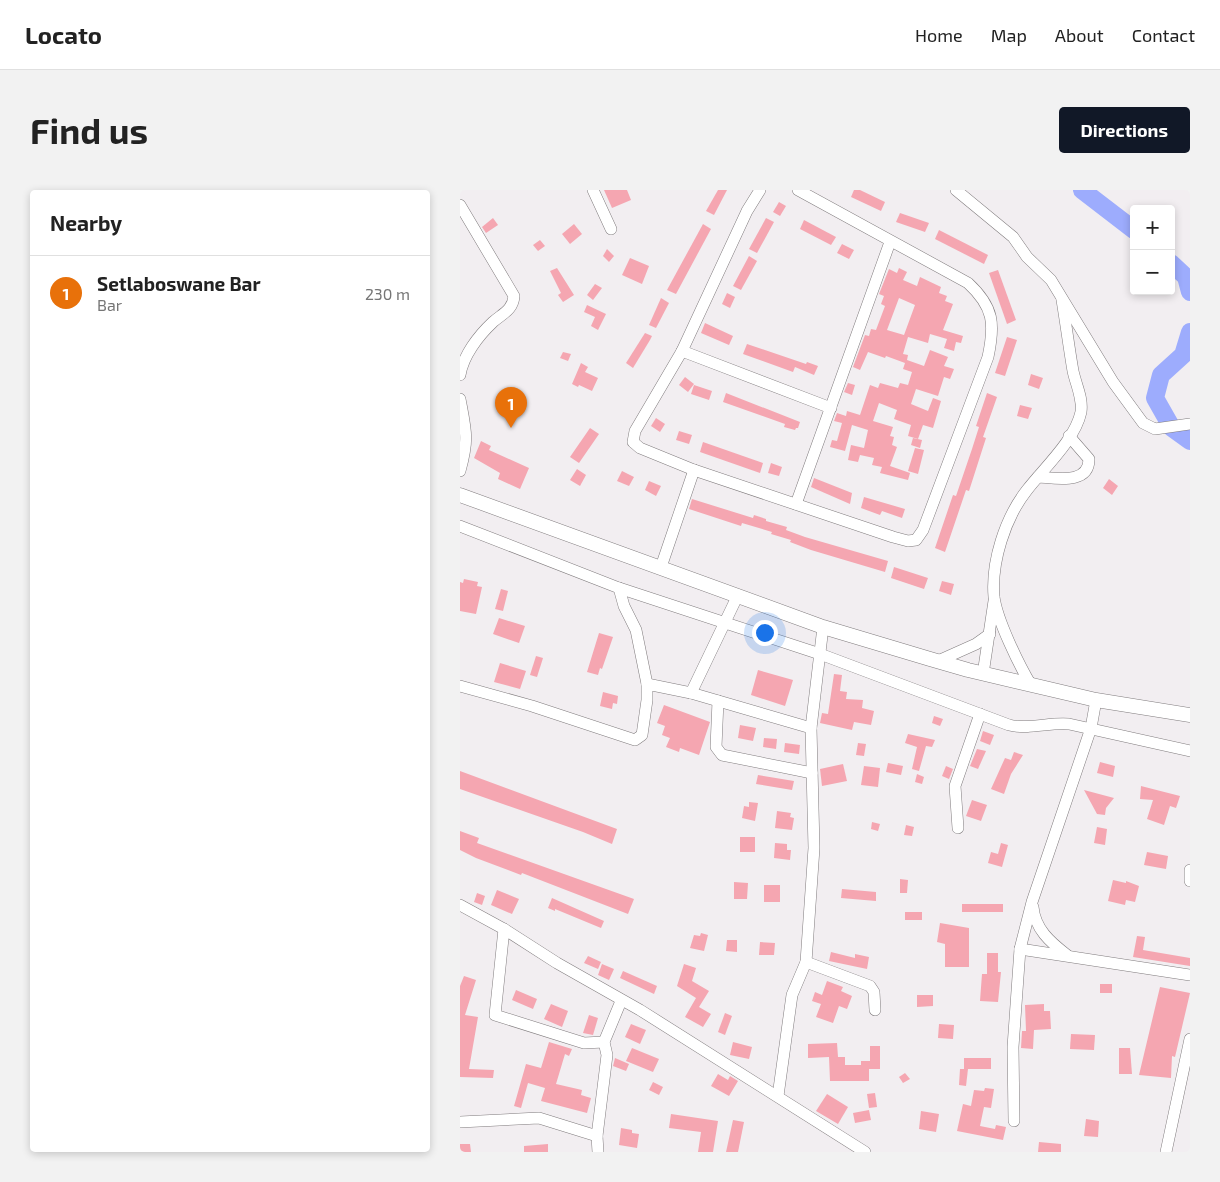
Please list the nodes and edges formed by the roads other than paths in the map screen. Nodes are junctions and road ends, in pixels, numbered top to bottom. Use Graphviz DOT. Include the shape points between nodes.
graph roads {
  1 [pos="593,190"];
  2 [pos="760,190"];
  3 [pos="798,190"];
  4 [pos="956,190"];
  5 [pos="460,205"];
  6 [pos="611,229"];
  7 [pos="890,242"];
  8 [pos="1062,300"];
  9 [pos="465,348"];
  10 [pos="682,351"];
  11 [pos="460,375"];
  12 [pos="460,399"];
  13 [pos="831,408"];
  14 [pos="1190,424"];
  15 [pos="1069,436"];
  16 [pos="694,470"];
  17 [pos="460,472"];
  18 [pos="1038,477"];
  19 [pos="460,495"];
  20 [pos="796,504"];
  21 [pos="460,526"];
  22 [pos="661,567"];
  23 [pos="619,588"];
  24 [pos="738,595"];
  25 [pos="994,597"];
  26 [pos="724,622"];
  27 [pos="823,627"];
  28 [pos="990,634"];
  29 [pos="820,654"];
  30 [pos="938,661"];
  31 [pos="983,674"];
  32 [pos="646,684"];
  33 [pos="1031,685"];
  34 [pos="460,686"];
  35 [pos="691,693"];
  36 [pos="1096,700"];
  37 [pos="718,701"];
  38 [pos="980,714"];
  39 [pos="1190,716"];
  40 [pos="811,728"];
  41 [pos="1091,728"];
  42 [pos="1190,751"];
  43 [pos="812,774"];
  44 [pos="958,828"];
  45 [pos="1190,870"];
  46 [pos="1190,881"];
  47 [pos="1032,902"];
  48 [pos="460,906"];
  49 [pos="504,928"];
  50 [pos="1020,949"];
  51 [pos="1068,956"];
  52 [pos="806,962"];
  53 [pos="1190,975"];
  54 [pos="621,1001"];
  55 [pos="875,1010"];
  56 [pos="1190,1039"];
  57 [pos="604,1042"];
  58 [pos="778,1096"];
  59 [pos="1014,1121"];
  60 [pos="460,1122"];
  61 [pos="596,1136"];
  62 [pos="598,1152"];
  63 [pos="865,1152"];
  64 [pos="1166,1152"];
  1 -- 6 [label="street"];
  2 -- 10 [label="street" via="747,211"];
  3 -- 7 [label="street"];
  4 -- 8 [label="street" via="1013,237 1027,257 1051,280"];
  5 -- 9 [label="street" via="514,296 510,308"];
  7 -- 13 [label="street"];
  7 -- 20 [label="street" via="968,283 979,293 989,311 993,330 988,357 923,530 916,540 908,542"];
  8 -- 14 [label="street" via="1128,405 1143,423 1155,429"];
  8 -- 15 [label="street" via="1081,409"];
  9 -- 11 [label="street"];
  10 -- 13 [label="street"];
  10 -- 16 [label="street" via="635,431 633,442 640,448"];
  12 -- 17 [label="street" via="467,442"];
  13 -- 20 [label="street"];
  15 -- 18 [label="street"];
  15 -- 18 [label="street" via="1089,459 1089,467 1074,478"];
  16 -- 20 [label="street"];
  16 -- 22 [label="street"];
  18 -- 25 [label="street" via="1016,506 1003,533"];
  19 -- 22 [label="street"];
  21 -- 23 [label="street"];
  22 -- 24 [label="street"];
  23 -- 26 [label="street"];
  23 -- 32 [label="street" via="636,630"];
  24 -- 26 [label="street"];
  24 -- 27 [label="street"];
  25 -- 28 [label="street"];
  25 -- 33 [label="street" via="1015,657"];
  26 -- 29 [label="street"];
  26 -- 35 [label="street"];
  27 -- 29 [label="street"];
  27 -- 30 [label="street"];
  28 -- 30 [label="street"];
  28 -- 31 [label="street"];
  29 -- 38 [label="street"];
  29 -- 40 [label="street"];
  30 -- 31 [label="street"];
  31 -- 33 [label="street"];
  32 -- 34 [label="street" via="642,736 635,740"];
  32 -- 35 [label="street"];
  33 -- 36 [label="street"];
  35 -- 37 [label="street"];
  36 -- 39 [label="street"];
  36 -- 41 [label="street"];
  37 -- 40 [label="street"];
  37 -- 43 [label="street" via="716,747 722,755"];
  38 -- 41 [label="street" via="1017,727 1057,723"];
  38 -- 44 [label="street" via="955,786"];
  40 -- 43 [label="street"];
  41 -- 42 [label="street"];
  41 -- 47 [label="street"];
  43 -- 52 [label="street" via="814,848"];
  45 -- 46 [label="street"];
  47 -- 50 [label="street"];
  47 -- 51 [label="street" via="1034,917 1043,934"];
  48 -- 49 [label="street"];
  49 -- 54 [label="street"];
  49 -- 57 [label="street" via="495,1015 584,1043"];
  50 -- 51 [label="street"];
  50 -- 59 [label="street" via="1013,1047"];
  51 -- 53 [label="street"];
  52 -- 55 [label="street" via="870,986 874,992"];
  52 -- 58 [label="street" via="792,995"];
  54 -- 57 [label="street"];
  54 -- 58 [label="street"];
  56 -- 64 [label="street"];
  57 -- 61 [label="street" via="607,1055"];
  58 -- 63 [label="street"];
  60 -- 61 [label="street" via="539,1118"];
  61 -- 62 [label="street"];
}
